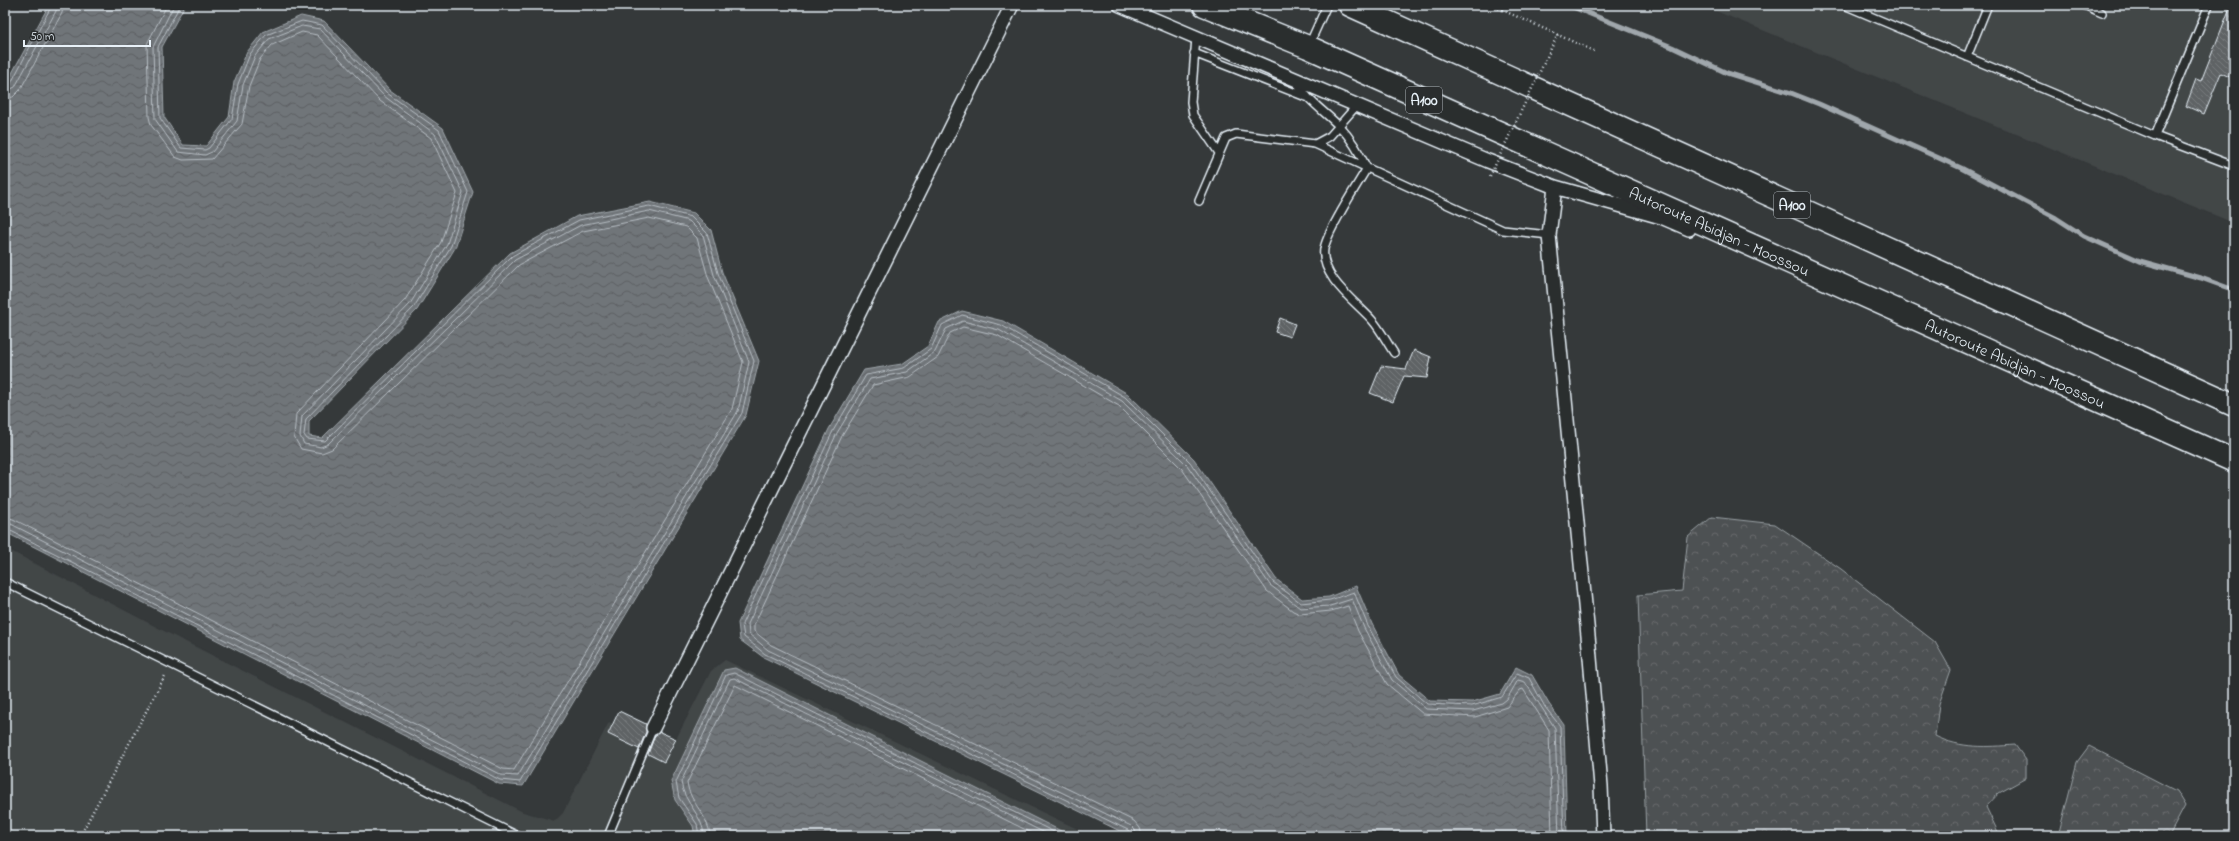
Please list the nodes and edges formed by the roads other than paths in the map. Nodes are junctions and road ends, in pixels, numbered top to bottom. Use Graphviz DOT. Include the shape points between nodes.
graph roads {
  1 [pos="1012,5"];
  2 [pos="1120,5"];
  3 [pos="1204,5"];
  4 [pos="1327,5"];
  5 [pos="1350,5"];
  6 [pos="1844,5"];
  7 [pos="1988,5"];
  8 [pos="2084,5"];
  9 [pos="2209,5"];
  10 [pos="2102,13"];
  11 [pos="1196,37"];
  12 [pos="1308,47"];
  13 [pos="1194,53"];
  14 [pos="1967,57"];
  15 [pos="1293,77"];
  16 [pos="1306,97"];
  17 [pos="1358,104"];
  18 [pos="1340,127"];
  19 [pos="2155,136"];
  20 [pos="1315,144"];
  21 [pos="1219,153"];
  22 [pos="2234,166"];
  23 [pos="1367,168"];
  24 [pos="1555,187"];
  25 [pos="1199,201"];
  26 [pos="1549,235"];
  27 [pos="1982,350"];
  28 [pos="1394,353"];
  29 [pos="2234,405"];
  30 [pos="2234,461"];
  31 [pos="5,582"];
  32 [pos="654,728"];
  33 [pos="518,836"];
  34 [pos="608,836"];
  35 [pos="1603,836"];
  1 -- 32 [label="street"];
  2 -- 11 [label="street"];
  3 -- 12 [label="highway, Autoroute Abidjan - Moossou / A100"];
  4 -- 12 [label="lane"];
  5 -- 29 [label="highway, A100"];
  6 -- 14 [label="lane"];
  7 -- 14 [label="lane"];
  8 -- 10 [label="lane"];
  9 -- 19 [label="lane"];
  11 -- 13 [label="lane"];
  11 -- 15 [label="street"];
  12 -- 27 [label="highway, Autoroute Abidjan - Moossou / A100"];
  13 -- 16 [label="lane"];
  13 -- 21 [label="lane" via="1190,93 1193,115"];
  14 -- 19 [label="lane"];
  15 -- 16 [label="lane"];
  15 -- 17 [label="street"];
  16 -- 18 [label="lane"];
  17 -- 18 [label="lane"];
  17 -- 24 [label="street" via="1488,161"];
  18 -- 20 [label="lane"];
  18 -- 23 [label="lane" via="1352,140"];
  19 -- 22 [label="lane"];
  20 -- 21 [label="lane" via="1236,134 1226,138"];
  20 -- 23 [label="lane"];
  21 -- 25 [label="lane"];
  23 -- 26 [label="lane" via="1503,230"];
  23 -- 28 [label="lane" via="1324,249 1325,260 1332,278 1373,321"];
  24 -- 26 [label="street"];
  24 -- 27 [label="street" via="1661,217 1893,319"];
  26 -- 35 [label="street" via="1589,646"];
  27 -- 30 [label="highway, Autoroute Abidjan - Moossou / A100"];
  31 -- 33 [label="lane"];
  32 -- 34 [label="lane"];
}
